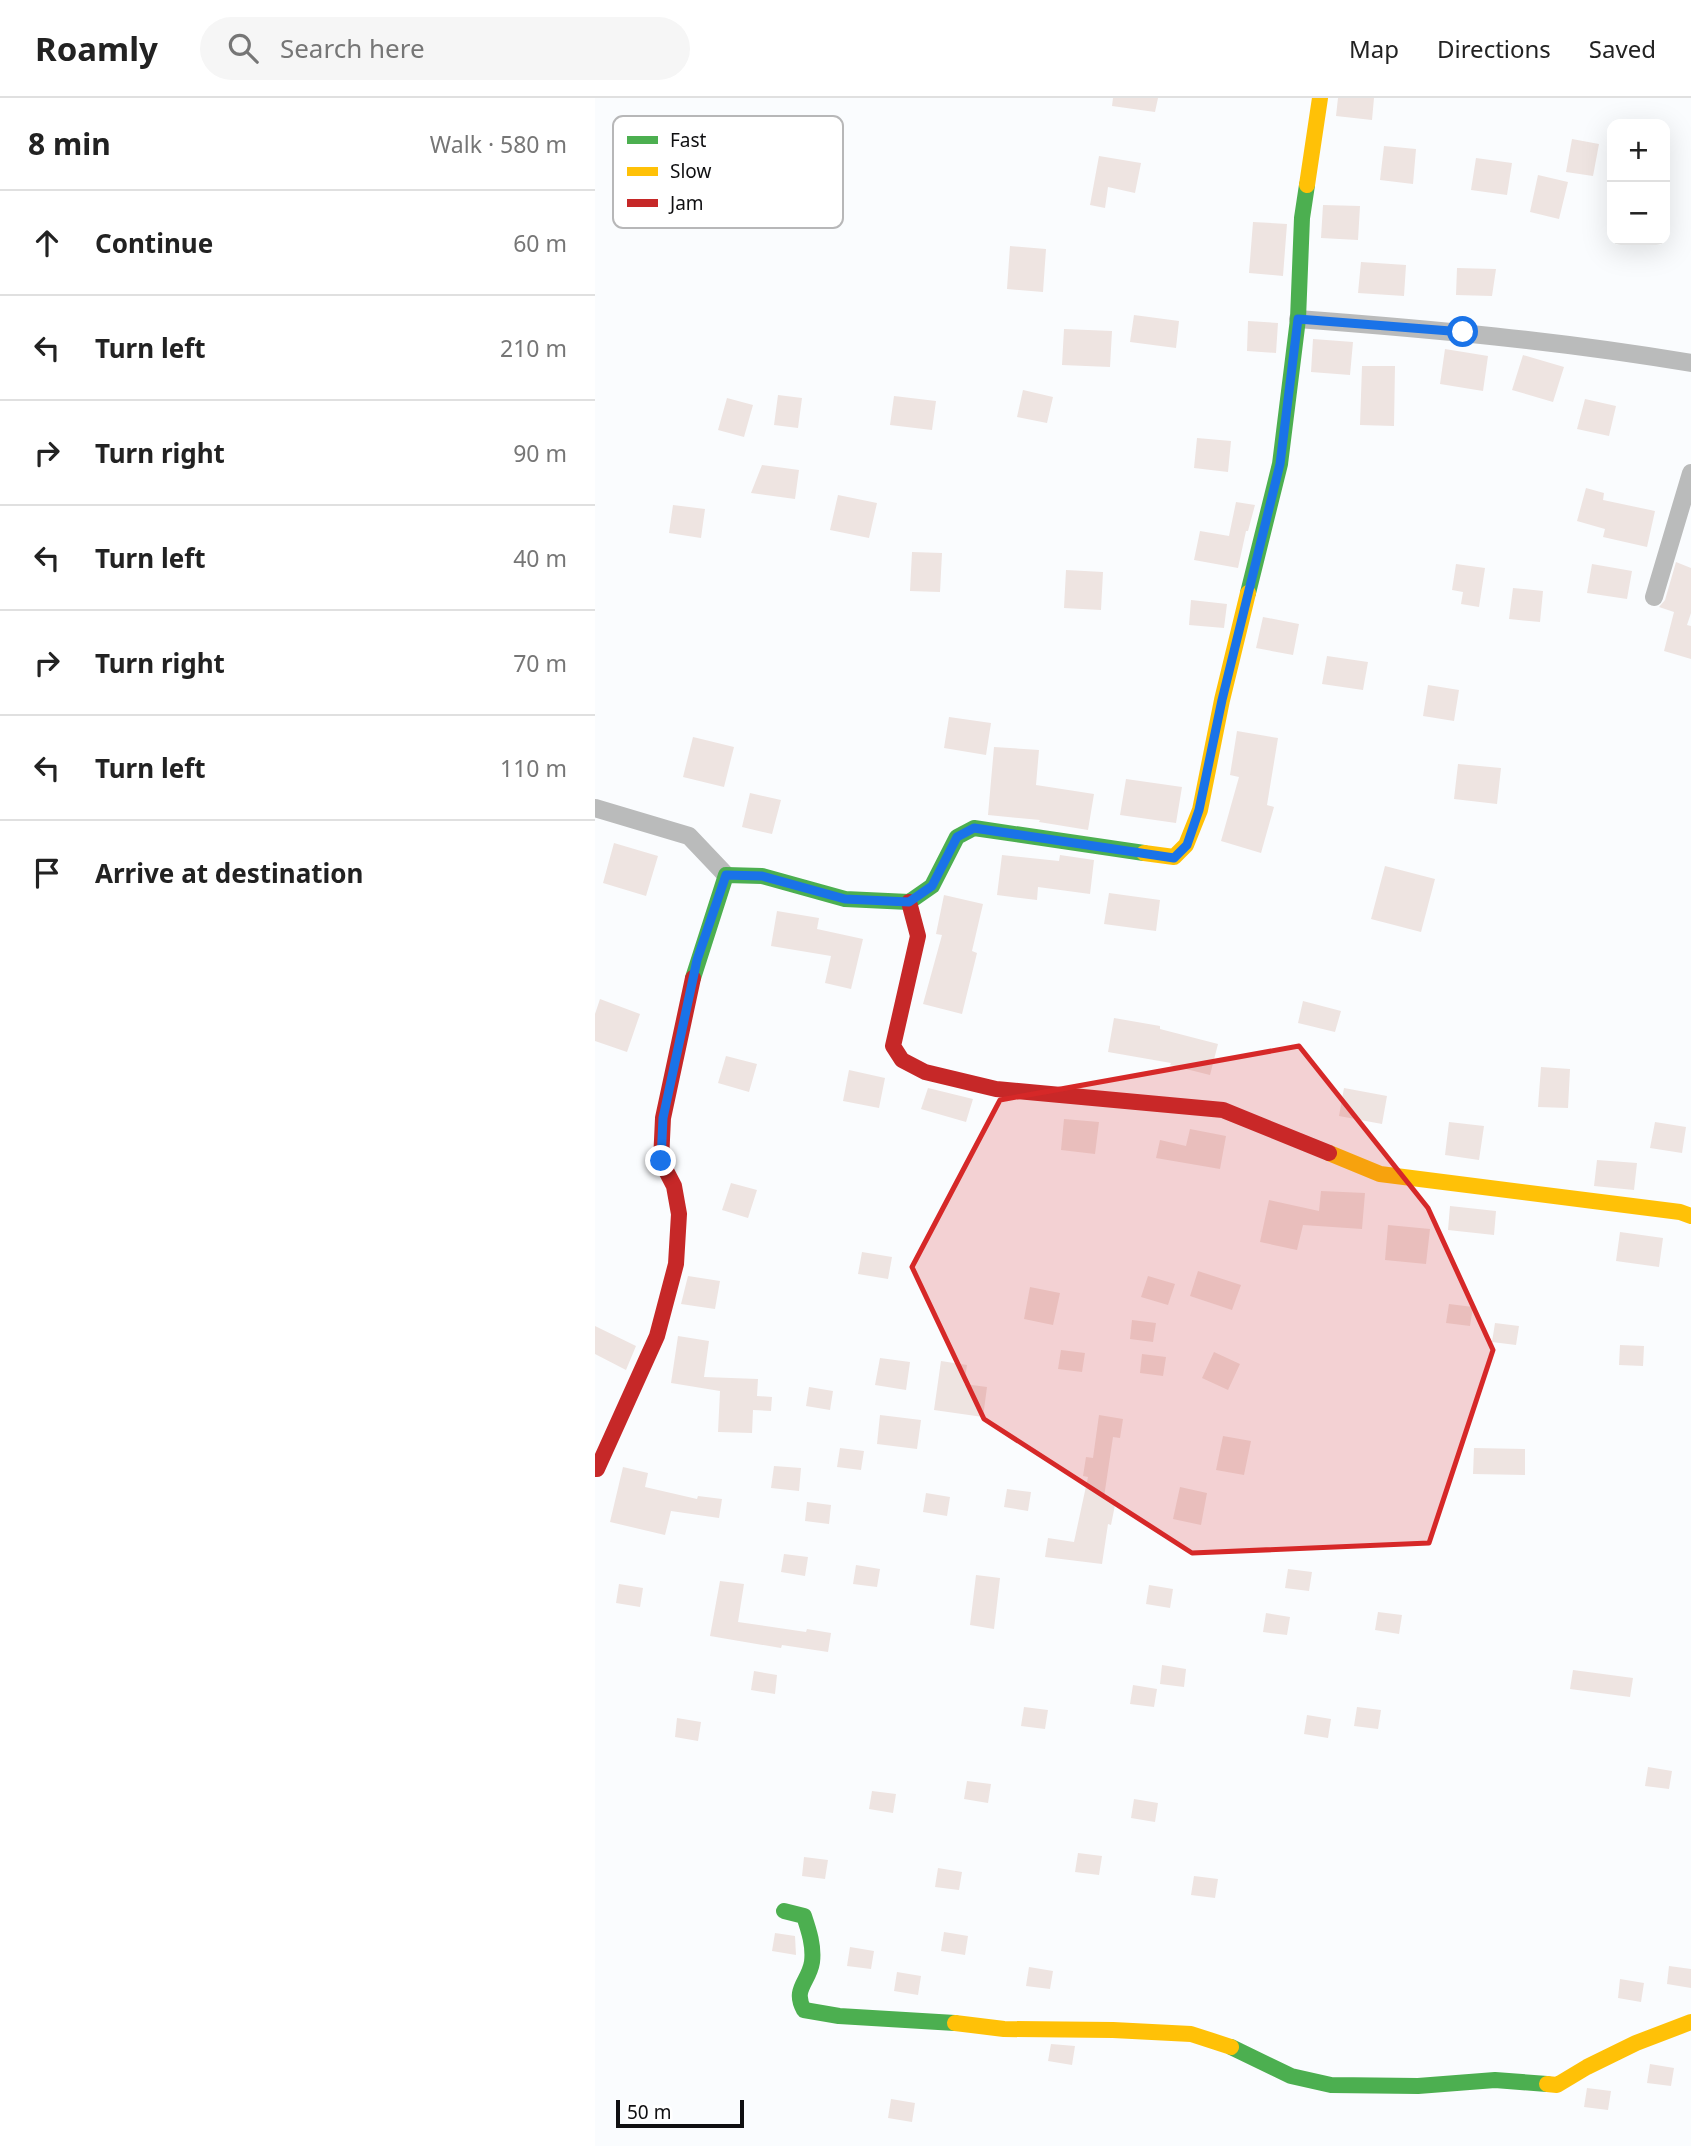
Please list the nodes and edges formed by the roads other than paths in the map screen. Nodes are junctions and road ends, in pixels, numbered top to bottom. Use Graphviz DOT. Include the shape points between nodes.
graph roads {
  1 [pos="1320,98"];
  2 [pos="1298,319"];
  3 [pos="1691,363"];
  4 [pos="1691,473"];
  5 [pos="1654,597"];
  6 [pos="595,808"];
  7 [pos="726,875"];
  8 [pos="909,902"];
  9 [pos="1691,1216"];
  10 [pos="595,1469"];
  11 [pos="783,1911"];
  12 [pos="1691,2022"];
  1 -- 2 [label="street" via="1302,218"];
  2 -- 3 [label="street" via="1463,332"];
  2 -- 8 [label="street" via="1280,464 1187,845 1174,858 974,828 957,837 932,886"];
  4 -- 5 [label="street"];
  6 -- 7 [label="street" via="689,836"];
  7 -- 8 [label="street" via="762,876 845,899"];
  7 -- 10 [label="street" via="697,960 663,1118 661,1161 674,1186 679,1214 676,1264 657,1336"];
  8 -- 9 [label="street" via="918,936 893,1046 902,1060 925,1072 996,1089 1223,1110 1380,1174"];
  11 -- 12 [label="street" via="804,1916 812,1941 810,1970 798,2001 804,2010 1005,2029 1191,2034 1229,2045 1291,2076 1331,2085 1418,2086 1495,2080 1557,2085 1636,2043"];
}
